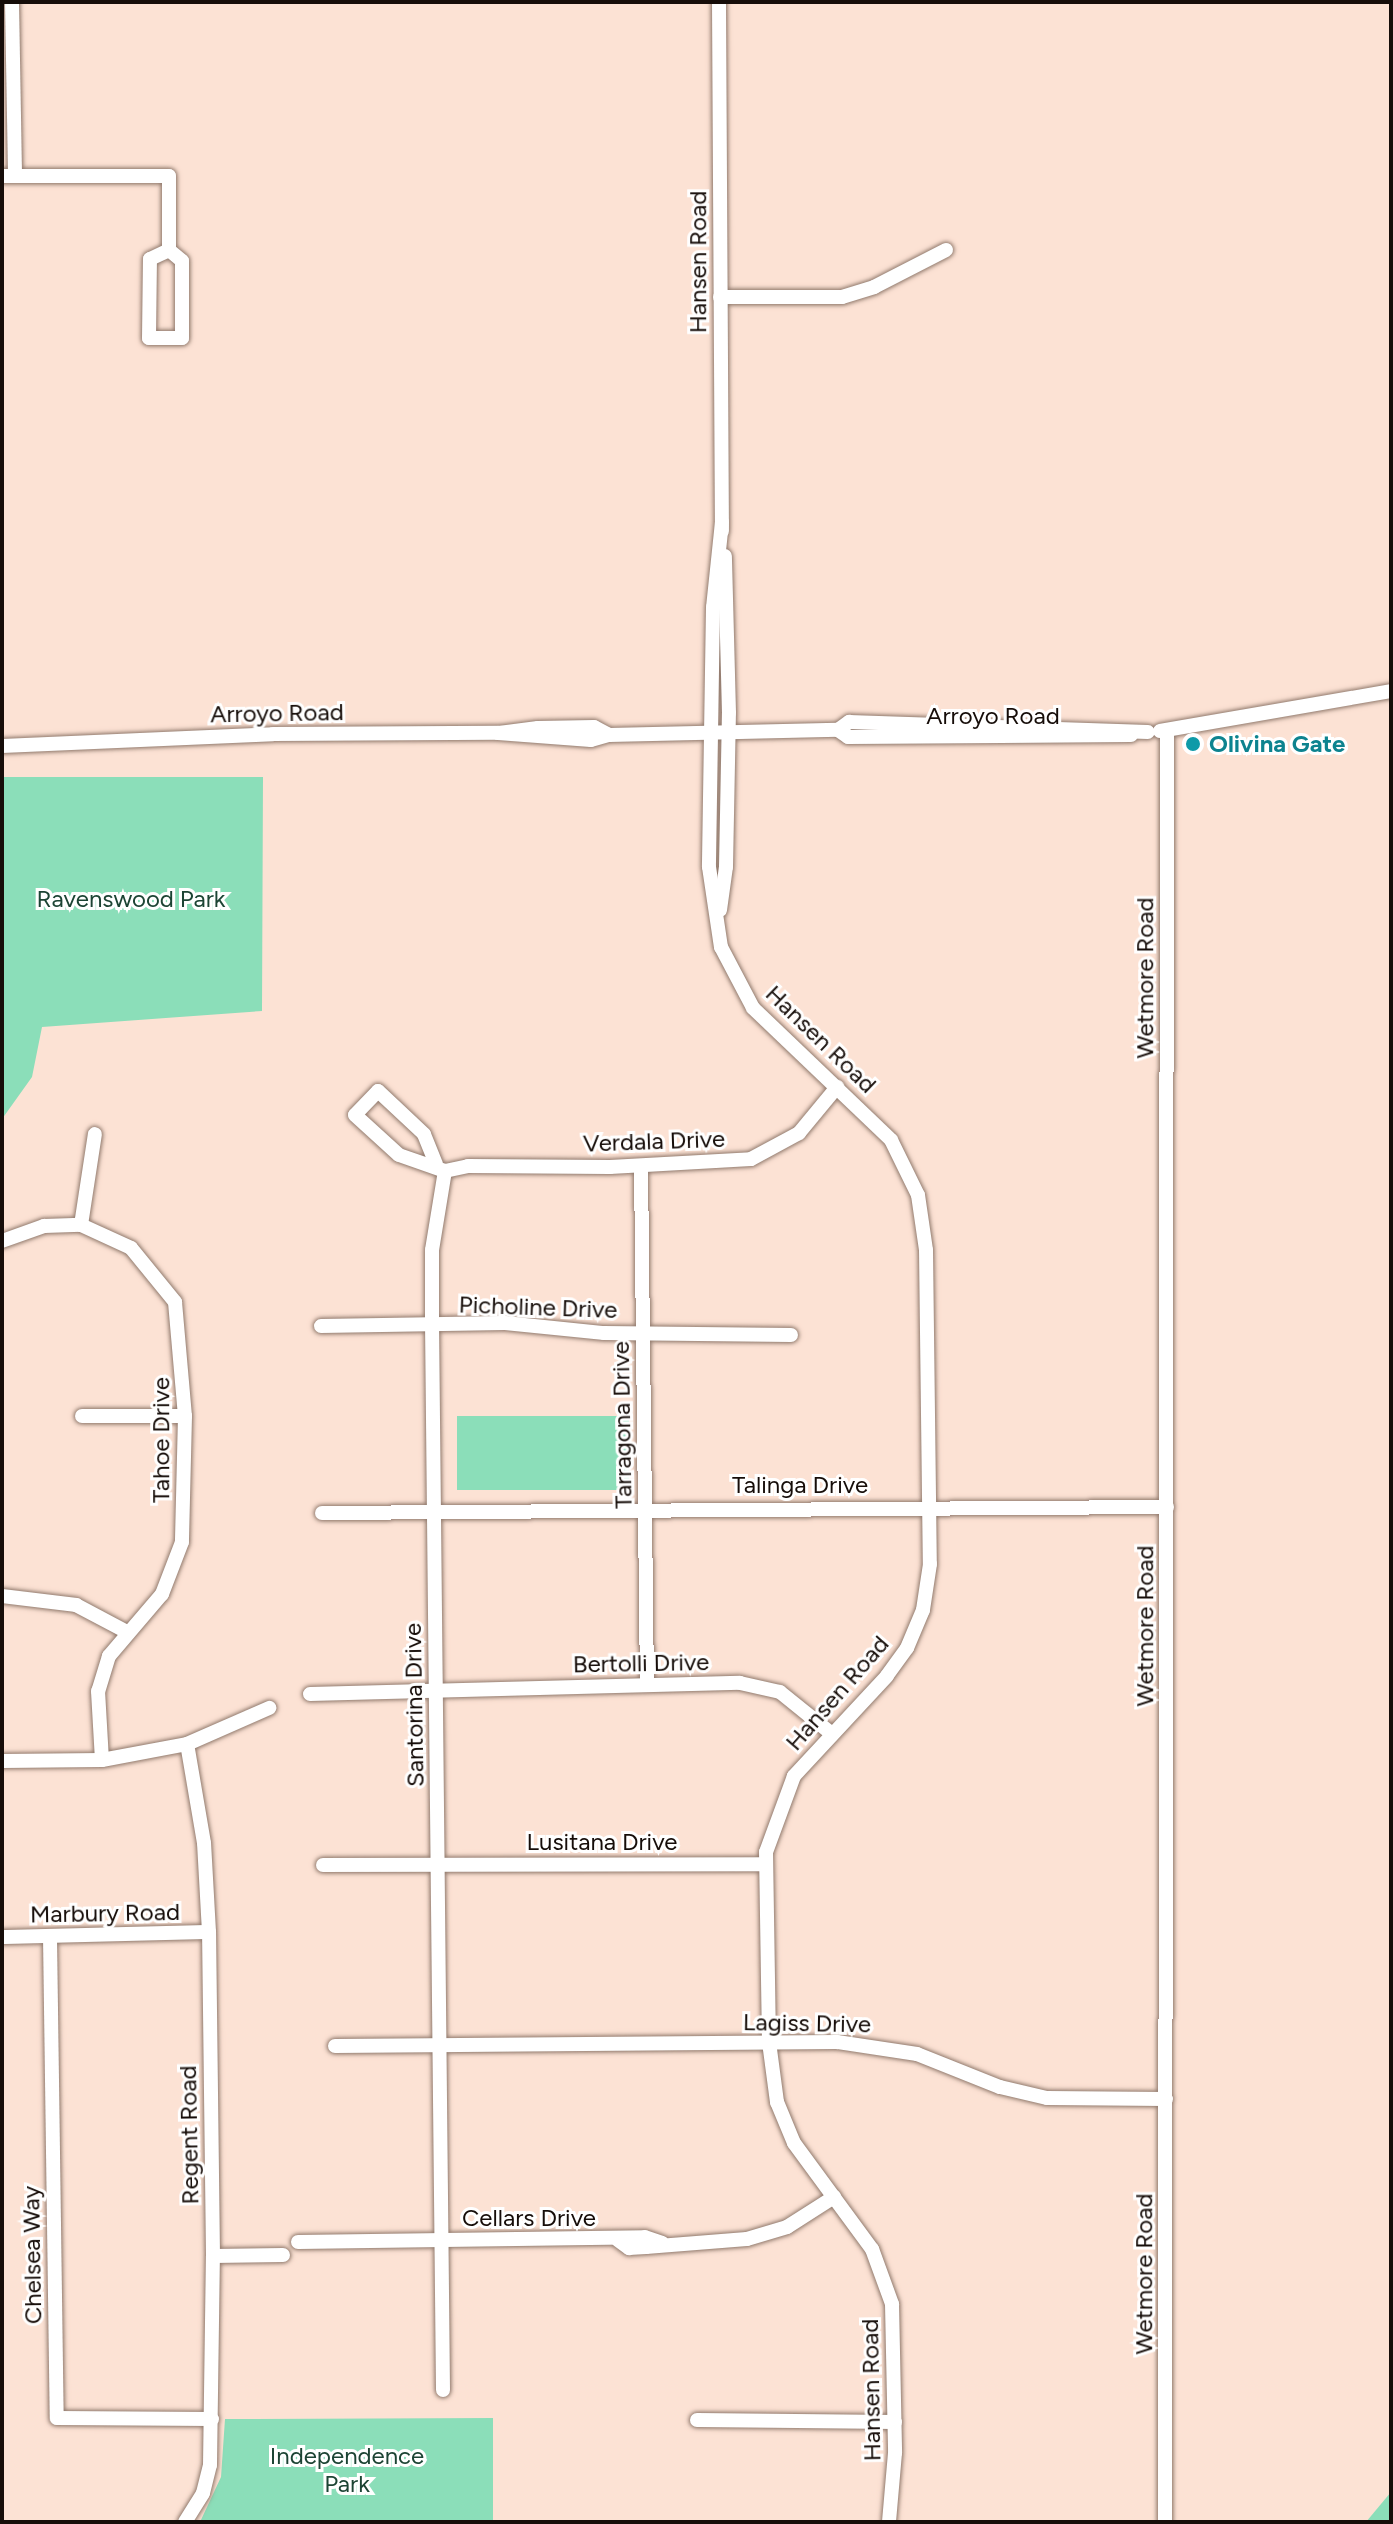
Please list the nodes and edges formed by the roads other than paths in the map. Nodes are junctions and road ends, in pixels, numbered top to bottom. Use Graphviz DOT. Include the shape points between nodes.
graph roads {
  1 [pos="12,2"];
  2 [pos="719,2"];
  3 [pos="11,59"];
  4 [pos="2,74"];
  5 [pos="2,101"];
  6 [pos="15,114"];
  7 [pos="8,176"];
  8 [pos="169,250"];
  9 [pos="946,250"];
  10 [pos="720,297"];
  11 [pos="722,522"];
  12 [pos="1391,691"];
  13 [pos="1167,731"];
  14 [pos="713,733"];
  15 [pos="729,734"];
  16 [pos="2,738"];
  17 [pos="56,741"];
  18 [pos="2,746"];
  19 [pos="717,930"];
  20 [pos="837,1087"];
  21 [pos="95,1134"];
  22 [pos="641,1166"];
  23 [pos="441,1167"];
  24 [pos="81,1225"];
  25 [pos="2,1241"];
  26 [pos="432,1325"];
  27 [pos="321,1326"];
  28 [pos="643,1332"];
  29 [pos="791,1335"];
  30 [pos="82,1416"];
  31 [pos="185,1416"];
  32 [pos="1167,1507"];
  33 [pos="645,1508"];
  34 [pos="928,1508"];
  35 [pos="322,1513"];
  36 [pos="433,1513"];
  37 [pos="2,1596"];
  38 [pos="127,1632"];
  39 [pos="647,1684"];
  40 [pos="434,1693"];
  41 [pos="310,1694"];
  42 [pos="269,1708"];
  43 [pos="832,1734"];
  44 [pos="187,1744"];
  45 [pos="102,1760"];
  46 [pos="2,1761"];
  47 [pos="439,1864"];
  48 [pos="766,1864"];
  49 [pos="323,1865"];
  50 [pos="209,1932"];
  51 [pos="2,1937"];
  52 [pos="50,1937"];
  53 [pos="769,2042"];
  54 [pos="335,2046"];
  55 [pos="438,2046"];
  56 [pos="1166,2099"];
  57 [pos="834,2197"];
  58 [pos="440,2240"];
  59 [pos="298,2242"];
  60 [pos="283,2255"];
  61 [pos="213,2256"];
  62 [pos="443,2390"];
  63 [pos="212,2419"];
  64 [pos="697,2420"];
  65 [pos="895,2422"];
  66 [pos="185,2522"];
  67 [pos="889,2522"];
  68 [pos="1165,2522"];
  1 -- 3 [label="street"];
  2 -- 10 [label="street, Hansen Road"];
  3 -- 4 [label="street"];
  3 -- 6 [label="street"];
  5 -- 6 [label="street"];
  6 -- 7 [label="street"];
  7 -- 8 [label="street" via="169,176"];
  8 -- 8 [label="street" via="150,259 149,338 182,338 182,261"];
  9 -- 10 [label="street" via="874,287 842,297"];
  10 -- 11 [label="street, Hansen Road"];
  11 -- 14 [label="street, Hansen Road" via="713,607"];
  11 -- 15 [label="street, Hansen Road" via="729,606"];
  12 -- 13 [label="street, Arroyo Road"];
  13 -- 15 [label="street, Arroyo Road" via="849,722 838,730"];
  13 -- 32 [label="street, Wetmore Road"];
  14 -- 15 [label="street, Arroyo Road"];
  14 -- 17 [label="street, Arroyo Road" via="591,740 498,733"];
  14 -- 19 [label="street, Hansen Road" via="709,867"];
  15 -- 19 [label="street, Hansen Road" via="726,867"];
  16 -- 17 [label="street, Arroyo Road"];
  17 -- 18 [label="street, Arroyo Road"];
  19 -- 20 [label="street, Hansen Road" via="727,965 753,1008"];
  20 -- 22 [label="street, Verdala Drive" via="799,1133 763,1155"];
  20 -- 34 [label="street, Hansen Road" via="891,1140 911,1175 923,1216"];
  21 -- 24 [label="street"];
  22 -- 23 [label="street, Verdala Drive"];
  22 -- 28 [label="street, Tarragona Drive"];
  23 -- 23 [label="street" via="399,1155 355,1115 378,1091 424,1134"];
  23 -- 26 [label="street, Santorina Drive" via="432,1250"];
  24 -- 25 [label="street, Tahoe Drive" via="44,1226"];
  24 -- 31 [label="street, Tahoe Drive" via="131,1248 175,1302"];
  26 -- 27 [label="street, Picholine Drive"];
  26 -- 28 [label="street, Picholine Drive" via="505,1323"];
  26 -- 36 [label="street, Santorina Drive"];
  28 -- 29 [label="street, Picholine Drive"];
  28 -- 33 [label="street, Tarragona Drive"];
  30 -- 31 [label="street"];
  31 -- 38 [label="street, Tahoe Drive" via="182,1542 162,1594"];
  32 -- 34 [label="street, Talinga Drive"];
  32 -- 56 [label="street, Wetmore Road"];
  33 -- 34 [label="street, Talinga Drive"];
  33 -- 36 [label="street, Talinga Drive"];
  33 -- 39 [label="street, Tarragona Drive"];
  34 -- 43 [label="street, Hansen Road" via="928,1589 920,1621 887,1676"];
  35 -- 36 [label="street, Talinga Drive"];
  36 -- 40 [label="street, Santorina Drive"];
  37 -- 38 [label="street" via="76,1605"];
  38 -- 45 [label="street, Tahoe Drive" via="109,1656 98,1691"];
  39 -- 40 [label="street, Bertolli Drive"];
  39 -- 43 [label="street, Bertolli Drive" via="768,1687 791,1698"];
  40 -- 41 [label="street, Bertolli Drive"];
  40 -- 47 [label="street, Santorina Drive"];
  42 -- 44 [label="street"];
  43 -- 48 [label="street, Hansen Road" via="783,1795"];
  44 -- 45 [label="street"];
  44 -- 50 [label="street, Regent Road" via="204,1843"];
  45 -- 46 [label="street"];
  47 -- 48 [label="street, Lusitana Drive"];
  47 -- 49 [label="street, Lusitana Drive"];
  47 -- 55 [label="street, Santorina Drive"];
  48 -- 53 [label="street, Hansen Road"];
  50 -- 52 [label="street, Marbury Road"];
  50 -- 61 [label="street, Regent Road"];
  51 -- 52 [label="street, Marbury Road"];
  52 -- 63 [label="street, Chelsea Way" via="57,2418"];
  53 -- 55 [label="street, Lagiss Drive"];
  53 -- 56 [label="street, Lagiss Drive" via="837,2042 906,2051 1000,2087 1047,2098"];
  53 -- 57 [label="street, Hansen Road" via="784,2123"];
  54 -- 55 [label="street, Lagiss Drive"];
  55 -- 58 [label="street, Santorina Drive"];
  56 -- 68 [label="street, Wetmore Road"];
  57 -- 58 [label="street, Cellars Drive" via="767,2234 629,2248 618,2240"];
  57 -- 65 [label="street, Hansen Road" via="872,2249 887,2285 895,2334"];
  58 -- 59 [label="street, Cellars Drive"];
  58 -- 62 [label="street, Santorina Drive"];
  60 -- 61 [label="street"];
  61 -- 63 [label="street, Regent Road"];
  63 -- 66 [label="street, Regent Road" via="203,2493"];
  64 -- 65 [label="street"];
  65 -- 67 [label="street, Hansen Road"];
}
